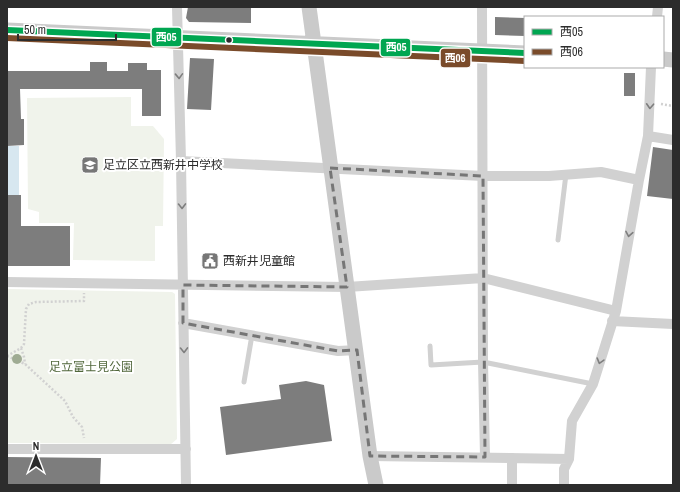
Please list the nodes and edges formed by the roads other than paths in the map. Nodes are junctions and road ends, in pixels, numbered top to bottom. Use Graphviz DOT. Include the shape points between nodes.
graph roads {
  1 [pos="177,7"];
  2 [pos="309,7"];
  3 [pos="482,7"];
  4 [pos="7,30"];
  5 [pos="178,37"];
  6 [pos="314,43"];
  7 [pos="483,51"];
  8 [pos="524,53"];
  9 [pos="652,68"];
  10 [pos="648,136"];
  11 [pos="673,140"];
  12 [pos="181,161"];
  13 [pos="330,168"];
  14 [pos="566,174"];
  15 [pos="483,176"];
  16 [pos="638,180"];
  17 [pos="558,240"];
  18 [pos="483,278"];
  19 [pos="7,282"];
  20 [pos="183,285"];
  21 [pos="347,287"];
  22 [pos="616,311"];
  23 [pos="612,321"];
  24 [pos="183,323"];
  25 [pos="673,324"];
  26 [pos="252,335"];
  27 [pos="430,346"];
  28 [pos="357,350"];
  29 [pos="483,362"];
  30 [pos="244,382"];
  31 [pos="594,384"];
  32 [pos="7,449"];
  33 [pos="186,449"];
  34 [pos="370,456"];
  35 [pos="485,457"];
  36 [pos="512,458"];
  37 [pos="569,458"];
  38 [pos="186,485"];
  39 [pos="376,485"];
  40 [pos="512,485"];
  41 [pos="564,485"];
  1 -- 5 [label="street"];
  2 -- 6 [label="street"];
  3 -- 7 [label="street"];
  4 -- 5 [label="street"];
  5 -- 6 [label="street"];
  5 -- 12 [label="street, one-way"];
  6 -- 7 [label="street"];
  6 -- 13 [label="street"];
  7 -- 8 [label="street"];
  7 -- 15 [label="street"];
  9 -- 10 [label="street, one-way"];
  10 -- 11 [label="street"];
  10 -- 16 [label="street"];
  12 -- 13 [label="street"];
  12 -- 20 [label="street, one-way"];
  13 -- 15 [label="street"];
  13 -- 21 [label="street"];
  14 -- 15 [label="street"];
  14 -- 16 [label="street" via="601,172"];
  14 -- 17 [label="lane"];
  15 -- 18 [label="street"];
  16 -- 22 [label="street, one-way"];
  18 -- 21 [label="street"];
  18 -- 22 [label="street"];
  18 -- 29 [label="street"];
  19 -- 20 [label="street"];
  20 -- 21 [label="street"];
  20 -- 24 [label="street"];
  21 -- 28 [label="street"];
  22 -- 23 [label="street"];
  23 -- 25 [label="street"];
  23 -- 31 [label="street, one-way"];
  24 -- 26 [label="street"];
  24 -- 33 [label="street, one-way"];
  26 -- 28 [label="street" via="338,351"];
  26 -- 30 [label="lane"];
  27 -- 29 [label="lane" via="431,365"];
  28 -- 34 [label="street"];
  29 -- 31 [label="lane"];
  29 -- 35 [label="street"];
  31 -- 37 [label="street" via="572,421"];
  32 -- 33 [label="street"];
  33 -- 38 [label="street"];
  34 -- 35 [label="street"];
  34 -- 39 [label="street"];
  35 -- 36 [label="street"];
  36 -- 37 [label="street"];
  36 -- 40 [label="street"];
  37 -- 41 [label="street" via="564,469"];
}
